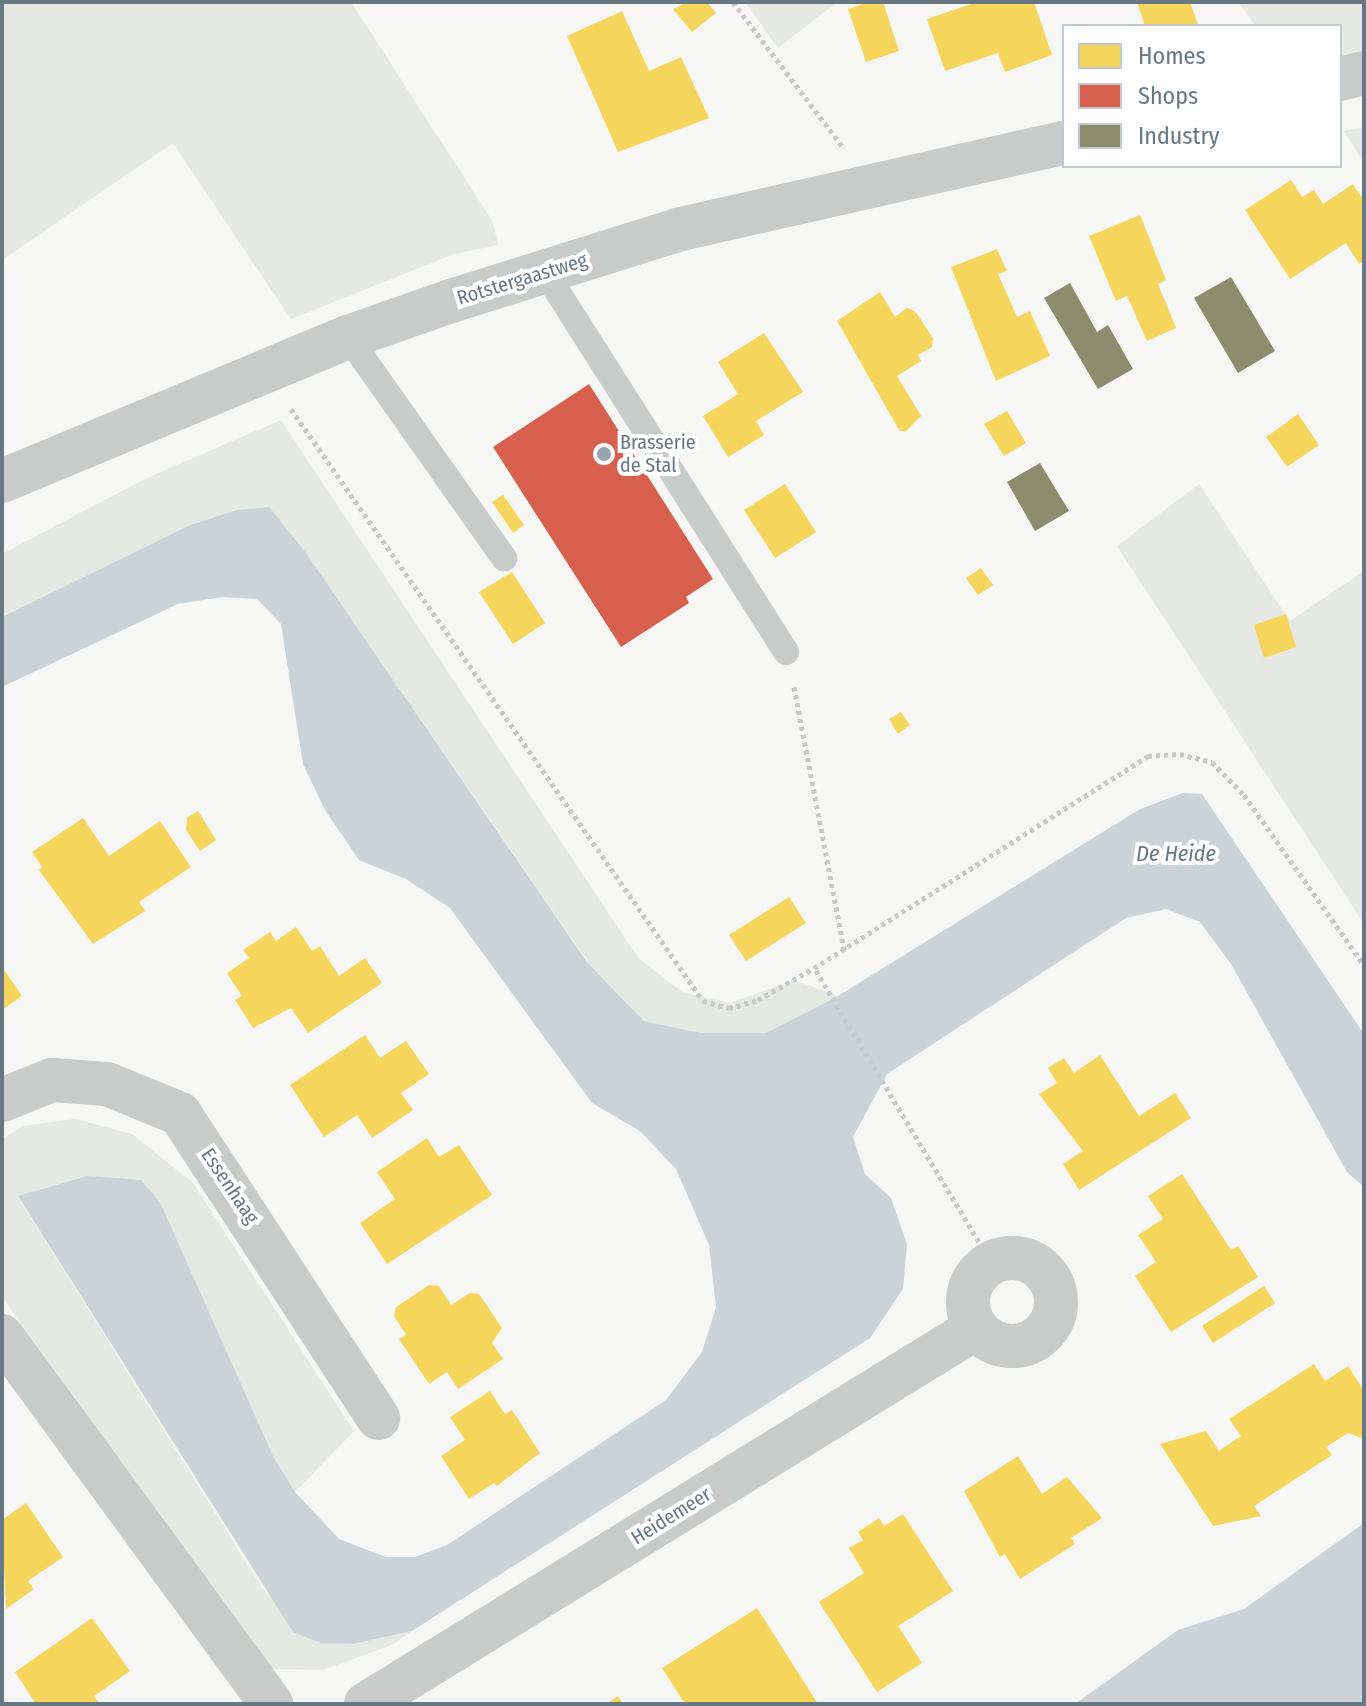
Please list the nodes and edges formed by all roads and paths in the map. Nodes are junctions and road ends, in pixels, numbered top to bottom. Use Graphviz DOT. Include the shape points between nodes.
graph roads {
  1 [pos="733,2"];
  2 [pos="1364,73"];
  3 [pos="1342,78"];
  4 [pos="1062,143"];
  5 [pos="870,187"];
  6 [pos="545,272"];
  7 [pos="348,337"];
  8 [pos="266,372"];
  9 [pos="2,481"];
  10 [pos="504,558"];
  11 [pos="786,652"];
  12 [pos="844,950"];
  13 [pos="1364,965"];
  14 [pos="814,968"];
  15 [pos="2,1100"];
  16 [pos="991,1262"];
  17 [pos="976,1328"];
  18 [pos="2,1336"];
  19 [pos="378,1418"];
  20 [pos="271,1704"];
  21 [pos="366,1704"];
  1 -- 5 [label="path" via="794,76"];
  2 -- 3 [label="street"];
  4 -- 5 [label="street, Rotstergaastweg"];
  5 -- 6 [label="street, Rotstergaastweg" via="681,229"];
  6 -- 7 [label="street, Rotstergaastweg"];
  6 -- 11 [label="lane"];
  7 -- 8 [label="street, Rotstergaastweg"];
  7 -- 10 [label="lane"];
  8 -- 9 [label="street, Rotstergaastweg" via="39,461"];
  8 -- 14 [label="path" via="703,1001 729,1008 758,1000"];
  11 -- 12 [label="path"];
  12 -- 13 [label="path" via="1148,756 1180,754 1212,762 1244,795"];
  12 -- 14 [label="path"];
  14 -- 16 [label="path"];
  15 -- 19 [label="street, Essenhaag" via="52,1080 107,1084 180,1114"];
  16 -- 17 [label="street" via="978,1273 968,1297"];
  16 -- 17 [label="street" via="1020,1257 1049,1275 1057,1295 1056,1315 1042,1336 1017,1347 1001,1346"];
  17 -- 21 [label="street, Heidemeer"];
  18 -- 20 [label="street"];
}
